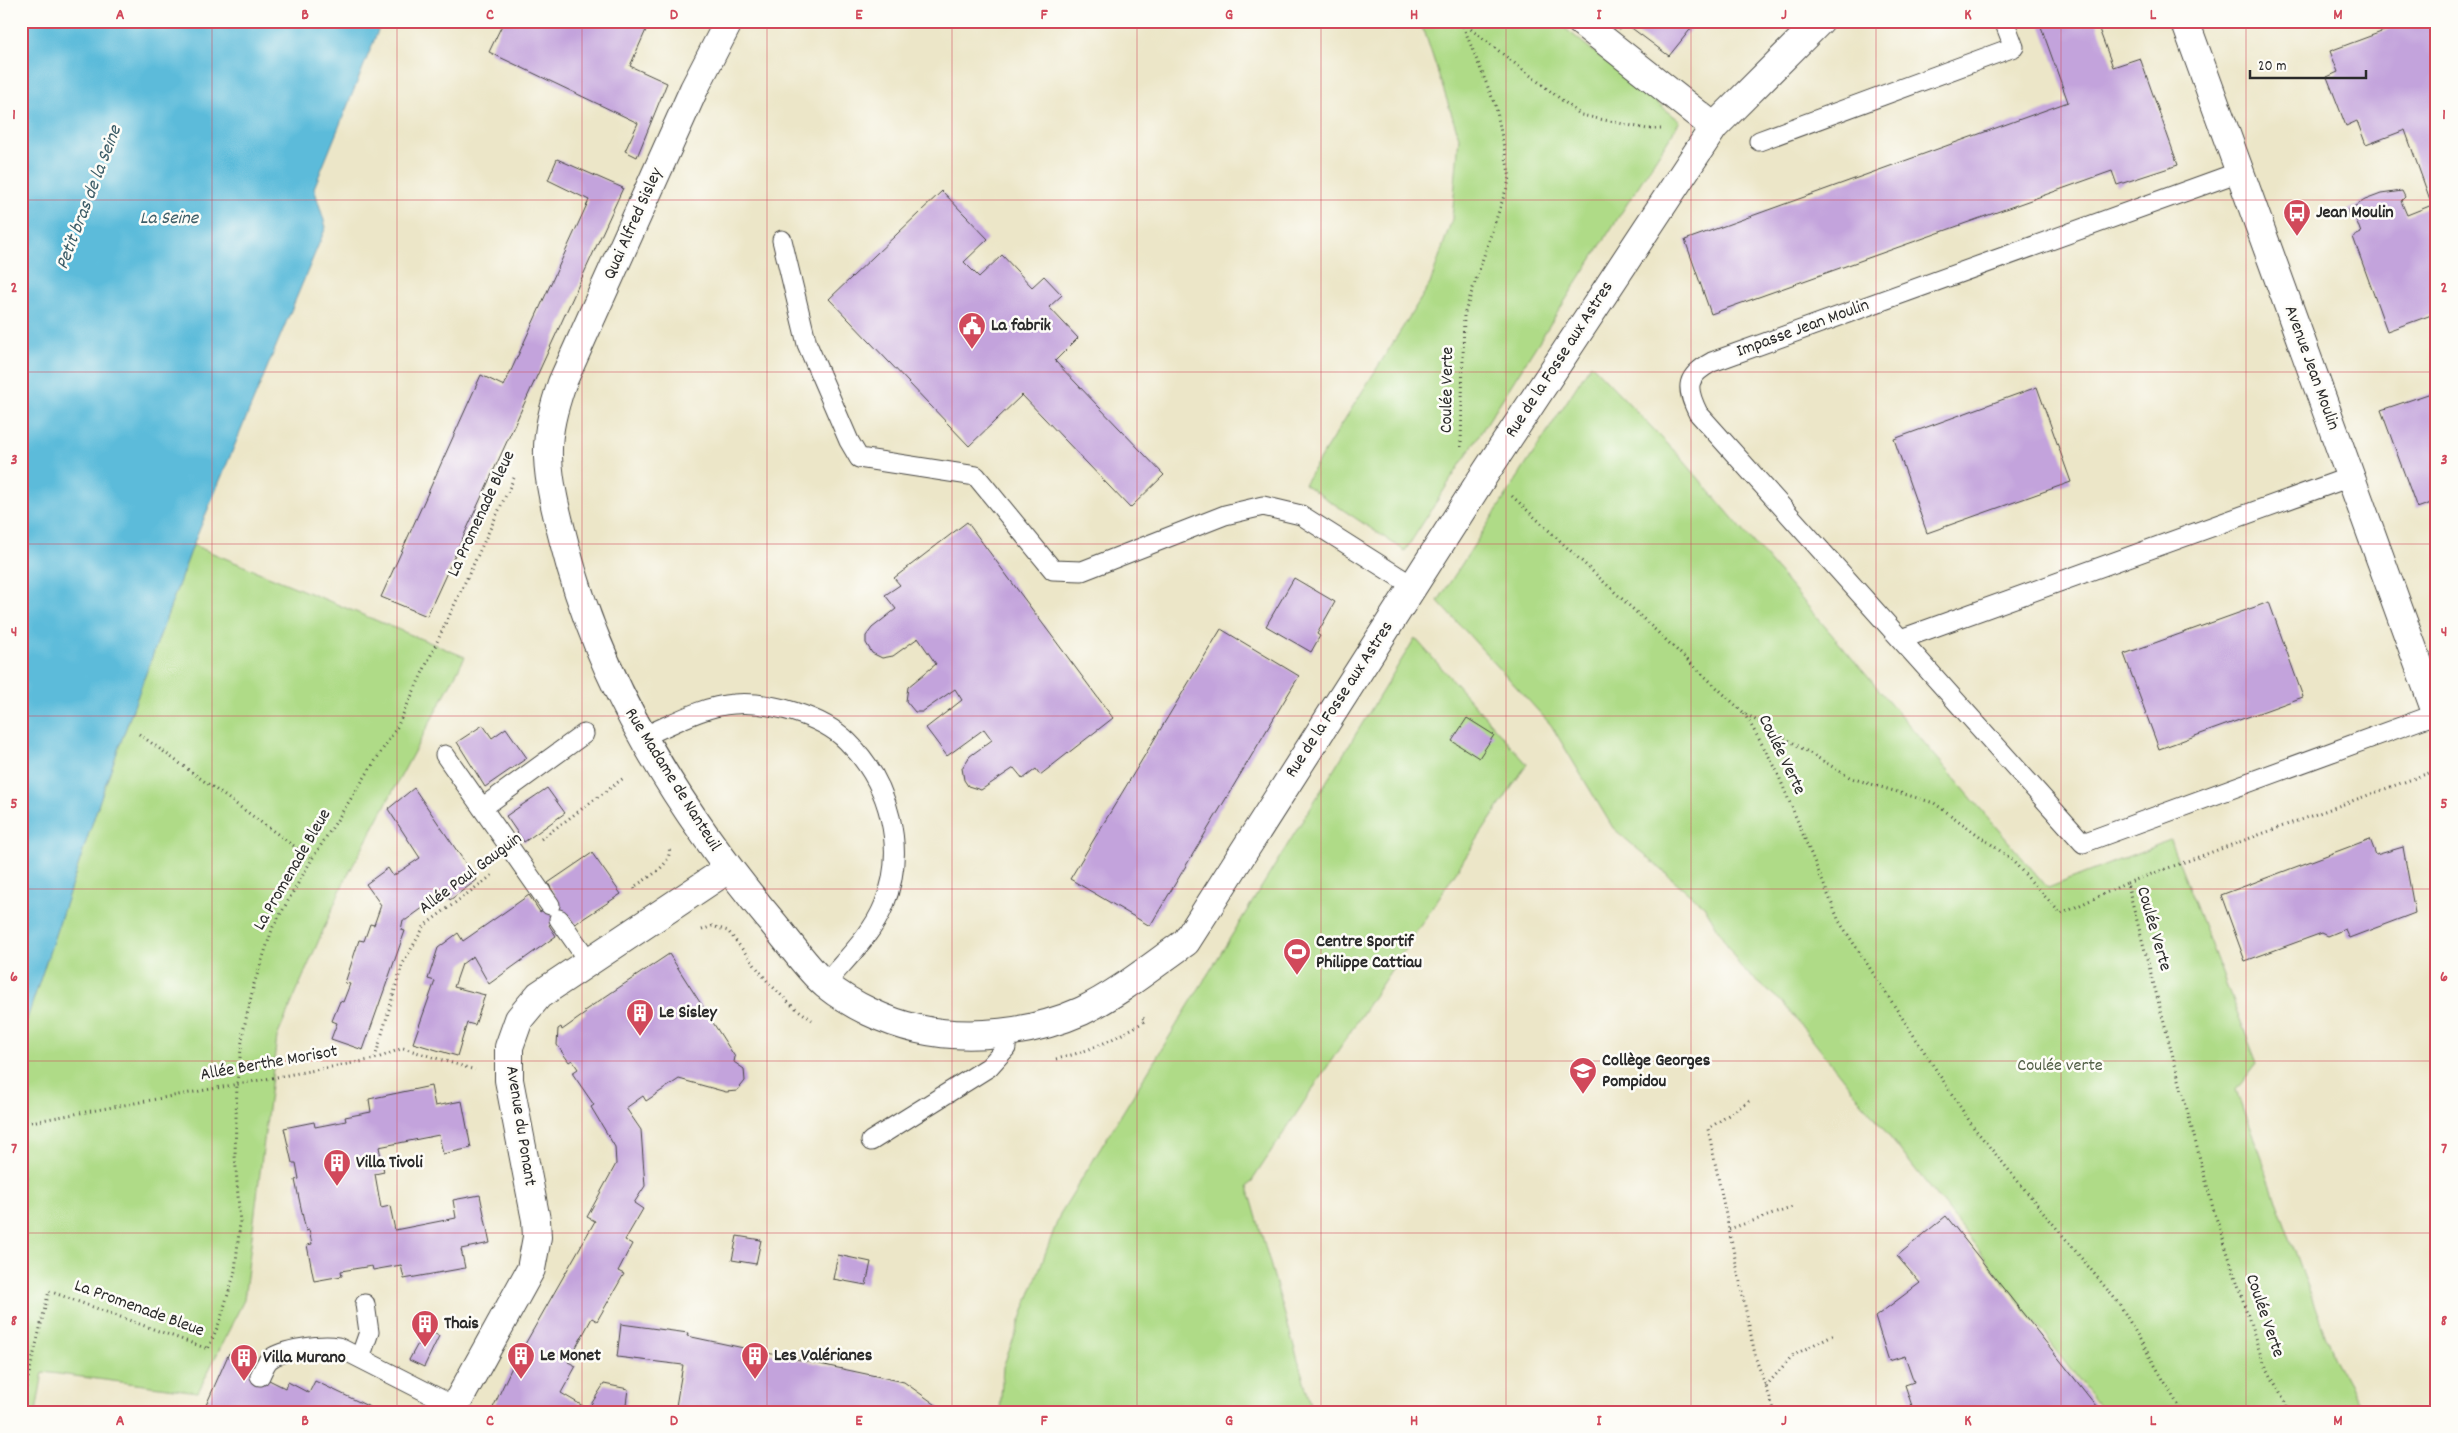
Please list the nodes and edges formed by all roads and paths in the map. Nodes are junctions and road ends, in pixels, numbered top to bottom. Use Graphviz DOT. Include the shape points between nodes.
graph roads {
  1 [pos="729,21"];
  2 [pos="1580,21"];
  3 [pos="1820,21"];
  4 [pos="2004,21"];
  5 [pos="2185,21"];
  6 [pos="1462,22"];
  7 [pos="1714,127"];
  8 [pos="1759,141"];
  9 [pos="2239,172"];
  10 [pos="782,240"];
  11 [pos="549,432"];
  12 [pos="1486,472"];
  13 [pos="516,476"];
  14 [pos="2350,477"];
  15 [pos="1413,586"];
  16 [pos="1902,639"];
  17 [pos="1744,713"];
  18 [pos="2436,715"];
  19 [pos="139,734"];
  20 [pos="584,734"];
  21 [pos="642,738"];
  22 [pos="445,755"];
  23 [pos="2437,770"];
  24 [pos="625,777"];
  25 [pos="482,808"];
  26 [pos="516,857"];
  27 [pos="312,859"];
  28 [pos="728,869"];
  29 [pos="2127,883"];
  30 [pos="589,962"];
  31 [pos="825,984"];
  32 [pos="1006,1031"];
  33 [pos="375,1059"];
  34 [pos="509,1080"];
  35 [pos="237,1083"];
  36 [pos="1749,1101"];
  37 [pos="31,1122"];
  38 [pos="872,1141"];
  39 [pos="1794,1207"];
  40 [pos="1729,1230"];
  41 [pos="365,1304"];
  42 [pos="1834,1334"];
  43 [pos="360,1358"];
  44 [pos="260,1376"];
  45 [pos="1766,1387"];
  46 [pos="21,1407"];
  47 [pos="453,1409"];
  48 [pos="1775,1412"];
  49 [pos="2182,1412"];
  50 [pos="2290,1412"];
  1 -- 11 [label="street, Quai Alfred Sisley" via="694,89 562,383"];
  2 -- 7 [label="street"];
  3 -- 7 [label="street, Rue de la Fosse aux Astres"];
  4 -- 8 [label="lane" via="2014,47"];
  5 -- 9 [label="street, Avenue Jean Moulin"];
  6 -- 7 [label="path" via="1581,115 1647,129"];
  6 -- 12 [label="path, Coulée Verte" via="1496,107 1510,178 1464,315 1461,448"];
  7 -- 12 [label="street, Rue de la Fosse aux Astres"];
  9 -- 14 [label="street, Avenue Jean Moulin"];
  9 -- 16 [label="lane, Impasse Jean Moulin" via="1712,362 1698,369 1690,380 1689,395 1698,413"];
  10 -- 15 [label="lane" via="807,344 849,441 860,458 976,476 1053,570 1082,571 1225,515 1263,506 1301,515"];
  11 -- 21 [label="street, Rue Madame de Nanteuil" via="548,459 558,515 586,618"];
  12 -- 15 [label="street, Rue de la Fosse aux Astres"];
  12 -- 17 [label="path, Coulée Verte"];
  13 -- 27 [label="path, La Promenade Bleue" via="397,727"];
  14 -- 16 [label="lane"];
  14 -- 18 [label="street, Avenue Jean Moulin"];
  15 -- 32 [label="street, Rue de la Fosse aux Astres" via="1186,942 1124,987 1081,1011 1042,1025"];
  16 -- 18 [label="lane, Impasse Jean Moulin" via="2083,843"];
  17 -- 29 [label="path, Coulée Verte" via="1851,778 1934,803 2010,858 2061,914"];
  17 -- 49 [label="path, Coulée Verte" via="1775,767 1839,921 1974,1128 2120,1305"];
  19 -- 27 [label="path"];
  20 -- 25 [label="lane"];
  21 -- 28 [label="street, Rue Madame de Nanteuil"];
  21 -- 31 [label="lane" via="709,709 734,704 766,706 816,720 847,740 862,759 890,814 895,842 894,876 884,907"];
  22 -- 25 [label="lane"];
  23 -- 29 [label="path"];
  24 -- 26 [label="path, Allée Paul Gauguin"];
  25 -- 26 [label="lane"];
  26 -- 30 [label="lane"];
  26 -- 33 [label="path, Allée Paul Gauguin" via="425,925 402,965"];
  27 -- 35 [label="path, La Promenade Bleue" via="273,927 254,984 243,1032"];
  28 -- 30 [label="street, Avenue du Ponant"];
  28 -- 31 [label="street, Rue de la Fosse aux Astres"];
  29 -- 50 [label="path, Coulée Verte" via="2213,1208 2262,1359"];
  30 -- 34 [label="street, Avenue du Ponant" via="539,996 519,1019 509,1047"];
  31 -- 32 [label="street, Rue de la Fosse aux Astres" via="889,1021 917,1029 963,1035"];
  32 -- 38 [label="lane" via="1006,1048 989,1067"];
  33 -- 34 [label="path, Allée Berthe Morisot" via="403,1048"];
  33 -- 35 [label="path, Allée Berthe Morisot"];
  34 -- 47 [label="street, Avenue du Ponant" via="536,1220 535,1254 531,1269"];
  35 -- 37 [label="path, Allée Berthe Morisot"];
  35 -- 46 [label="path, La Promenade Bleue" via="235,1155 240,1222 235,1271 208,1349 49,1290"];
  36 -- 40 [label="path" via="1708,1129"];
  39 -- 40 [label="path"];
  40 -- 45 [label="path" via="1756,1359"];
  41 -- 43 [label="lane" via="369,1332"];
  42 -- 45 [label="path" via="1792,1356"];
  43 -- 44 [label="lane" via="324,1344 276,1356 268,1360"];
  43 -- 47 [label="lane"];
  45 -- 48 [label="path"];
}
